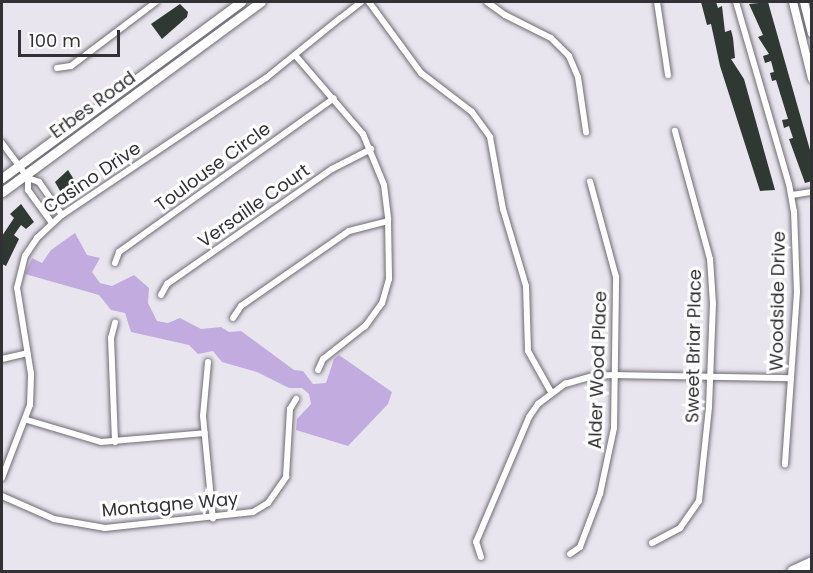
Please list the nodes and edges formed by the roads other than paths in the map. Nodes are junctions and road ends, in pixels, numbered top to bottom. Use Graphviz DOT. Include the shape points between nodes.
graph roads {
  1 [pos="156,2"];
  2 [pos="241,2"];
  3 [pos="261,2"];
  4 [pos="361,2"];
  5 [pos="369,2"];
  6 [pos="487,2"];
  7 [pos="657,2"];
  8 [pos="735,2"];
  9 [pos="793,2"];
  10 [pos="804,2"];
  11 [pos="812,33"];
  12 [pos="295,55"];
  13 [pos="57,68"];
  14 [pos="668,75"];
  15 [pos="812,79"];
  16 [pos="334,98"];
  17 [pos="675,131"];
  18 [pos="586,132"];
  19 [pos="2,143"];
  20 [pos="371,149"];
  21 [pos="19,165"];
  22 [pos="27,176"];
  23 [pos="2,178"];
  24 [pos="590,181"];
  25 [pos="2,192"];
  26 [pos="812,192"];
  27 [pos="792,195"];
  28 [pos="62,215"];
  29 [pos="388,221"];
  30 [pos="52,223"];
  31 [pos="115,263"];
  32 [pos="161,295"];
  33 [pos="233,318"];
  34 [pos="115,322"];
  35 [pos="27,353"];
  36 [pos="2,359"];
  37 [pos="208,362"];
  38 [pos="318,370"];
  39 [pos="614,375"];
  40 [pos="709,375"];
  41 [pos="791,378"];
  42 [pos="551,392"];
  43 [pos="297,399"];
  44 [pos="27,420"];
  45 [pos="205,433"];
  46 [pos="115,442"];
  47 [pos="785,465"];
  48 [pos="2,478"];
  49 [pos="2,496"];
  50 [pos="213,519"];
  51 [pos="652,543"];
  52 [pos="570,554"];
  53 [pos="481,557"];
  54 [pos="812,563"];
  55 [pos="793,572"];
  1 -- 13 [label="street" via="70,66"];
  2 -- 21 [label="main road, Erbes Road"];
  3 -- 22 [label="main road, Erbes Road"];
  4 -- 12 [label="street, Casino Drive"];
  5 -- 42 [label="street" via="421,73 472,112 490,137 503,209 526,286 528,351"];
  6 -- 18 [label="street" via="551,38 569,56 578,77"];
  7 -- 14 [label="street"];
  8 -- 27 [label="street, Woodside Drive"];
  9 -- 15 [label="street"];
  10 -- 11 [label="street"];
  12 -- 16 [label="street"];
  12 -- 28 [label="street, Casino Drive"];
  16 -- 20 [label="street"];
  16 -- 31 [label="street, Toulouse Circle" via="119,252"];
  17 -- 40 [label="street, Sweet Briar Place" via="710,259 713,304"];
  19 -- 21 [label="street"];
  20 -- 29 [label="street" via="384,185"];
  20 -- 32 [label="street, Versaille Court" via="332,169 167,284"];
  21 -- 22 [label="street"];
  21 -- 23 [label="main road, Erbes Road"];
  22 -- 25 [label="main road, Erbes Road"];
  22 -- 28 [label="street" via="39,182"];
  22 -- 30 [label="street" via="28,190"];
  24 -- 39 [label="street, Alder Wood Place" via="616,277"];
  26 -- 27 [label="street"];
  27 -- 41 [label="street, Woodside Drive" via="796,292"];
  28 -- 30 [label="street, Casino Drive"];
  29 -- 33 [label="street" via="349,231 241,306"];
  29 -- 38 [label="street" via="389,279 382,303 365,326 323,359"];
  30 -- 35 [label="street, Casino Drive" via="31,246 19,273 17,304"];
  34 -- 46 [label="street" via="111,338"];
  35 -- 36 [label="street"];
  35 -- 44 [label="street, Casino Drive" via="32,388"];
  37 -- 45 [label="street" via="203,403"];
  39 -- 40 [label="street"];
  39 -- 42 [label="street" via="580,378"];
  39 -- 52 [label="street, Alder Wood Place" via="614,428 607,468 580,547"];
  40 -- 41 [label="street"];
  40 -- 51 [label="street, Sweet Briar Place" via="699,501 680,528"];
  41 -- 47 [label="street, Woodside Drive"];
  42 -- 53 [label="street" via="530,417 480,531 476,542"];
  43 -- 50 [label="street, Montagne Way" via="290,408 290,462 279,490 253,512"];
  44 -- 46 [label="street" via="85,440"];
  44 -- 48 [label="street, Casino Drive"];
  45 -- 46 [label="street"];
  45 -- 50 [label="street"];
  49 -- 50 [label="street, Montagne Way" via="54,519 90,527 122,528"];
  54 -- 55 [label="highway"];
}
